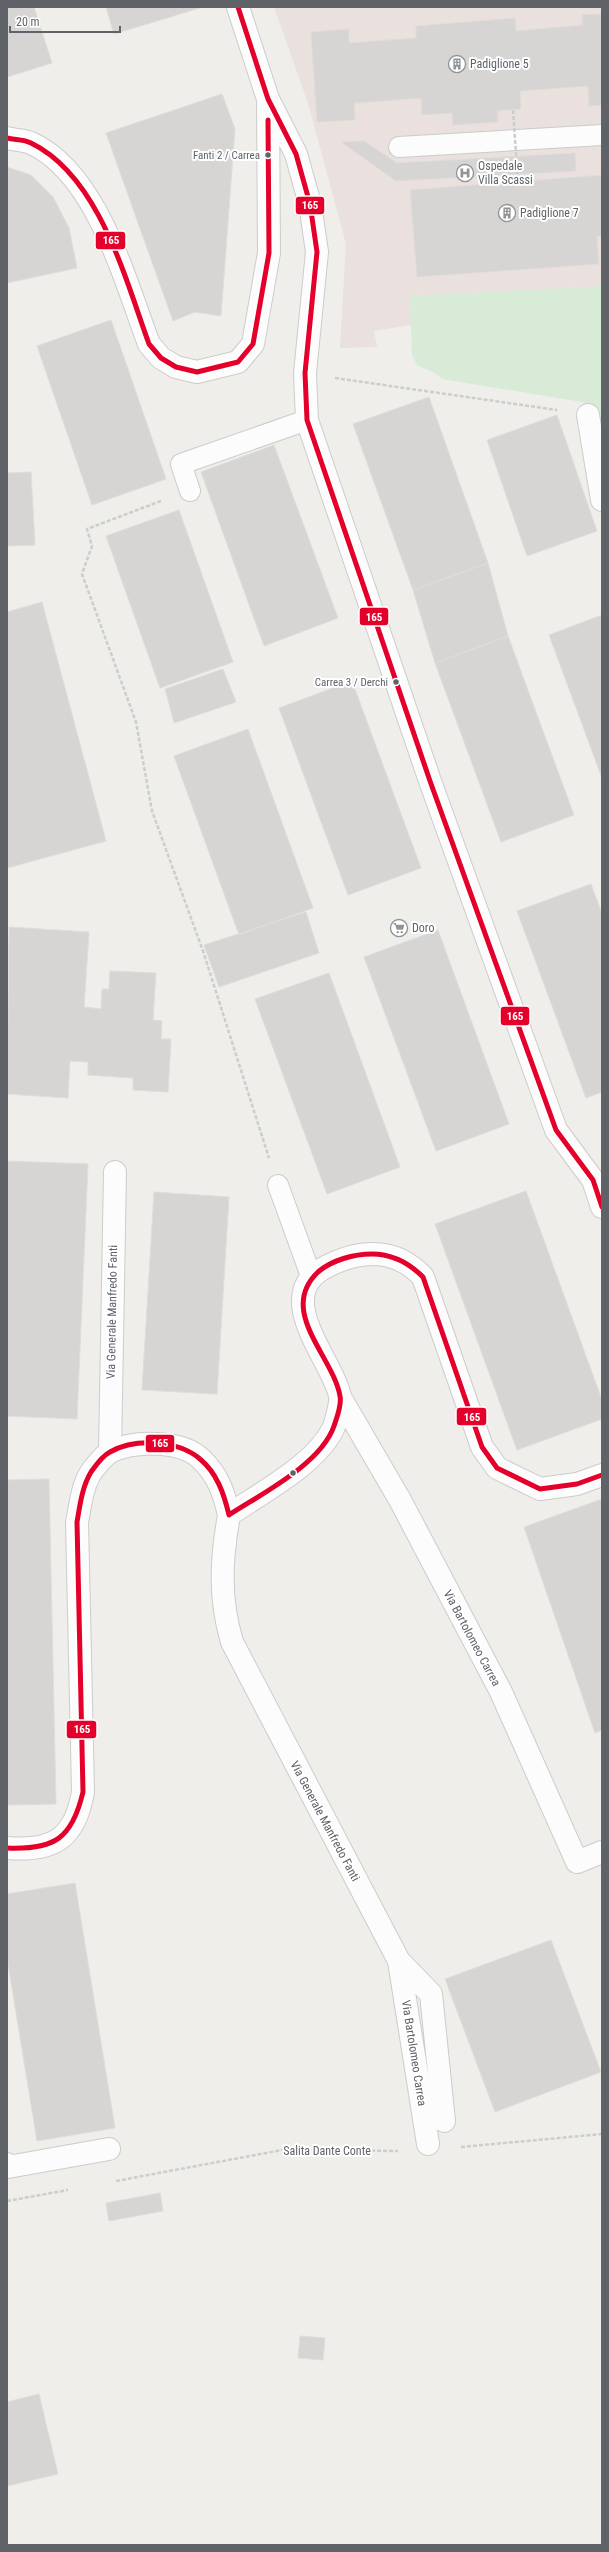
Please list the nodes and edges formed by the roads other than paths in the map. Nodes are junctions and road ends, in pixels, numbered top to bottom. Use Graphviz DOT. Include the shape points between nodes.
graph roads {
  1 [pos="238,7"];
  2 [pos="268,99"];
  3 [pos="602,135"];
  4 [pos="7,138"];
  5 [pos="399,147"];
  6 [pos="588,415"];
  7 [pos="307,420"];
  8 [pos="190,491"];
  9 [pos="602,500"];
  10 [pos="115,1172"];
  11 [pos="278,1185"];
  12 [pos="602,1207"];
  13 [pos="311,1276"];
  14 [pos="340,1397"];
  15 [pos="110,1452"];
  16 [pos="602,1475"];
  17 [pos="229,1515"];
  18 [pos="7,1848"];
  19 [pos="602,1852"];
  20 [pos="399,1961"];
  21 [pos="444,2121"];
  22 [pos="428,2144"];
  23 [pos="109,2150"];
  24 [pos="7,2164"];
  1 -- 2 [label="street"];
  2 -- 4 [label="street" via="269,253 253,344 238,362 197,372 176,367 161,358 149,344 99,215 79,184 56,161 31,143"];
  2 -- 7 [label="street" via="296,154 310,204 317,252 304,373"];
  3 -- 5 [label="lane"];
  6 -- 9 [label="street"];
  7 -- 8 [label="lane" via="182,464"];
  7 -- 12 [label="street" via="430,781 556,1130 593,1180"];
  10 -- 15 [label="street, Via Generale Manfredo Fanti"];
  11 -- 13 [label="lane"];
  13 -- 14 [label="street, Via Bartolomeo Carrea" via="302,1296 306,1321"];
  13 -- 16 [label="street" via="335,1261 360,1254 382,1254 403,1260 423,1277 482,1447 497,1468 540,1489 577,1484"];
  14 -- 17 [label="street" via="333,1428 314,1456"];
  14 -- 19 [label="street, Via Bartolomeo Carrea" via="400,1500 501,1692 577,1862"];
  15 -- 17 [label="street" via="139,1444 164,1444 200,1457 212,1469 224,1490"];
  15 -- 18 [label="street" via="94,1468 85,1485 77,1522 83,1792 79,1814 70,1830 54,1843 22,1849"];
  17 -- 20 [label="street, Via Generale Manfredo Fanti" via="222,1553 221,1586 224,1614 232,1642"];
  20 -- 21 [label="street, Via Generale Manfredo Fanti" via="431,1994"];
  20 -- 22 [label="street, Via Bartolomeo Carrea"];
  23 -- 24 [label="street" via="8,2167"];
}
